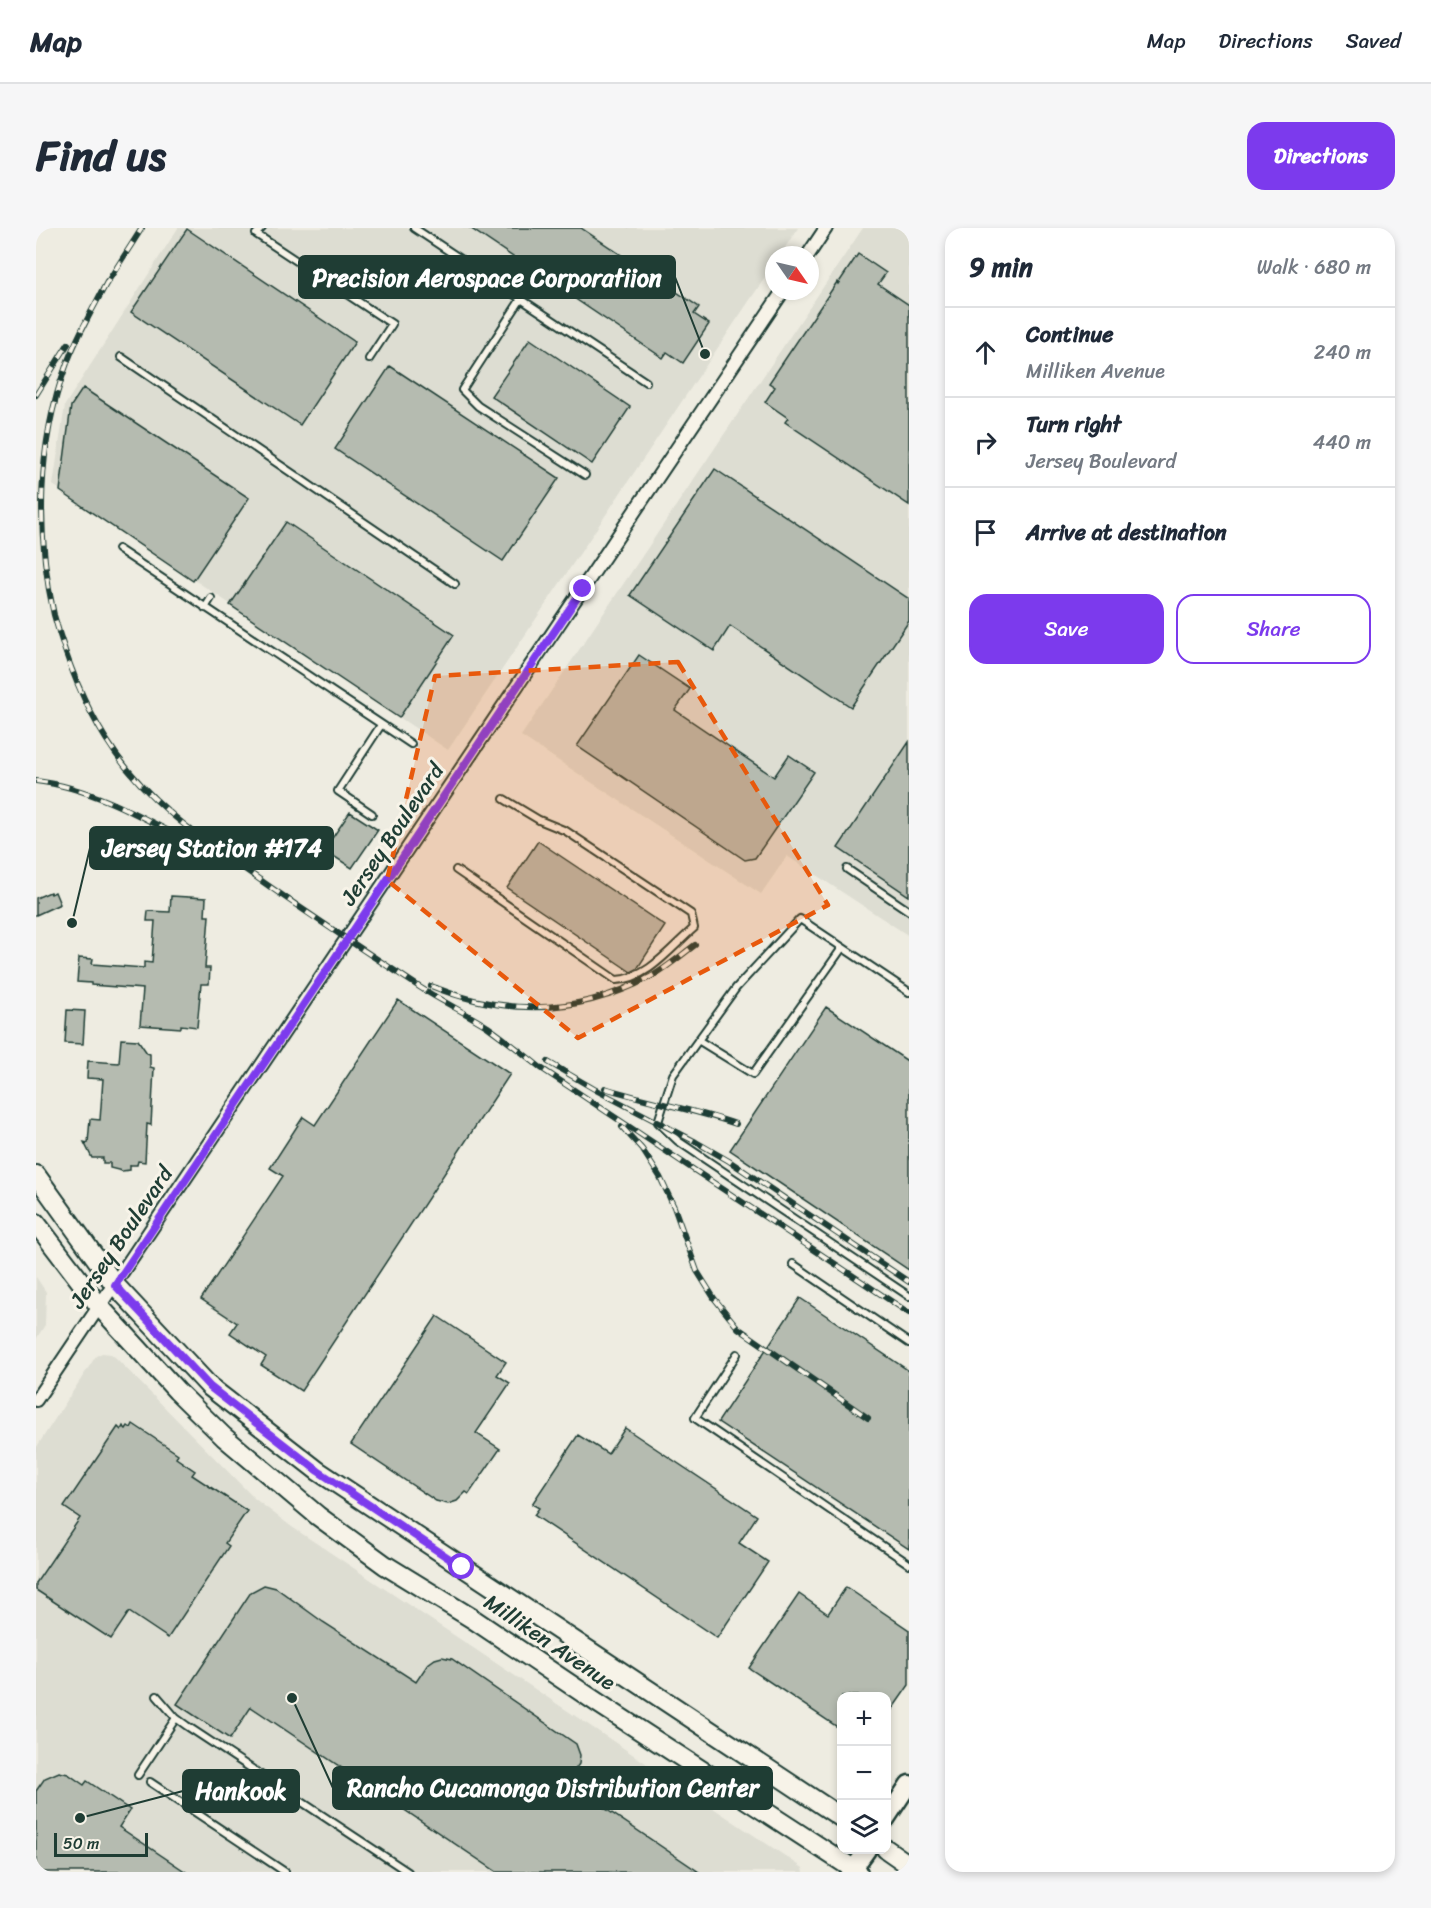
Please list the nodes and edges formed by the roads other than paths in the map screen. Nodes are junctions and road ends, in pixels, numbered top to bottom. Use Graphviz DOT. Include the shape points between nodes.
graph roads {
  1 [pos="262,228"];
  2 [pos="414,228"];
  3 [pos="826,228"];
  4 [pos="814,246"];
  5 [pos="521,299"];
  6 [pos="777,300"];
  7 [pos="121,357"];
  8 [pos="369,359"];
  9 [pos="646,382"];
  10 [pos="585,476"];
  11 [pos="118,549"];
  12 [pos="455,584"];
  13 [pos="211,598"];
  14 [pos="205,608"];
  15 [pos="381,725"];
  16 [pos="411,744"];
  17 [pos="504,799"];
  18 [pos="372,814"];
  19 [pos="847,869"];
  20 [pos="456,870"];
  21 [pos="909,911"];
  22 [pos="842,948"];
  23 [pos="909,992"];
  24 [pos="698,1040"];
  25 [pos="36,1175"];
  26 [pos="36,1223"];
  27 [pos="793,1264"];
  28 [pos="115,1285"];
  29 [pos="909,1296"];
  30 [pos="100,1307"];
  31 [pos="909,1343"];
  32 [pos="737,1354"];
  33 [pos="36,1400"];
  34 [pos="909,1564"];
  35 [pos="157,1696"];
  36 [pos="176,1718"];
  37 [pos="138,1775"];
  38 [pos="150,1782"];
  39 [pos="909,1784"];
  40 [pos="891,1811"];
  41 [pos="837,1815"];
  42 [pos="891,1852"];
  43 [pos="865,1854"];
  44 [pos="909,1865"];
  45 [pos="854,1871"];
  46 [pos="285,1872"];
  47 [pos="408,1872"];
  1 -- 8 [label="lane" via="256,234 392,324"];
  2 -- 5 [label="lane"];
  3 -- 4 [label="street"];
  5 -- 9 [label="lane"];
  5 -- 10 [label="lane" via="462,390 478,406"];
  6 -- 28 [label="street, Jersey Boulevard"];
  7 -- 12 [label="lane"];
  11 -- 14 [label="lane"];
  13 -- 14 [label="lane"];
  14 -- 15 [label="lane"];
  15 -- 16 [label="lane"];
  15 -- 18 [label="lane" via="338,791"];
  17 -- 20 [label="lane" via="538,820 566,831 691,914 694,928 642,974 616,980"];
  19 -- 21 [label="lane"];
  22 -- 23 [label="lane"];
  22 -- 24 [label="lane" via="800,920 736,988"];
  22 -- 24 [label="lane" via="753,1074"];
  24 -- 29 [label="lane" via="673,1075 658,1122 678,1141"];
  25 -- 28 [label="main road, Milliken Avenue"];
  26 -- 30 [label="main road, Milliken Avenue"];
  27 -- 31 [label="lane"];
  28 -- 30 [label="street, Jersey Boulevard"];
  28 -- 41 [label="main road, Milliken Avenue" via="210,1387 318,1471"];
  30 -- 33 [label="street, Jersey Boulevard"];
  30 -- 45 [label="main road, Milliken Avenue" via="210,1424 318,1516 385,1565"];
  32 -- 34 [label="lane" via="695,1418"];
  35 -- 36 [label="lane"];
  36 -- 37 [label="lane"];
  36 -- 47 [label="lane"];
  38 -- 46 [label="lane"];
  39 -- 40 [label="main road"];
  42 -- 44 [label="main road"];
  43 -- 45 [label="main road"];
}
